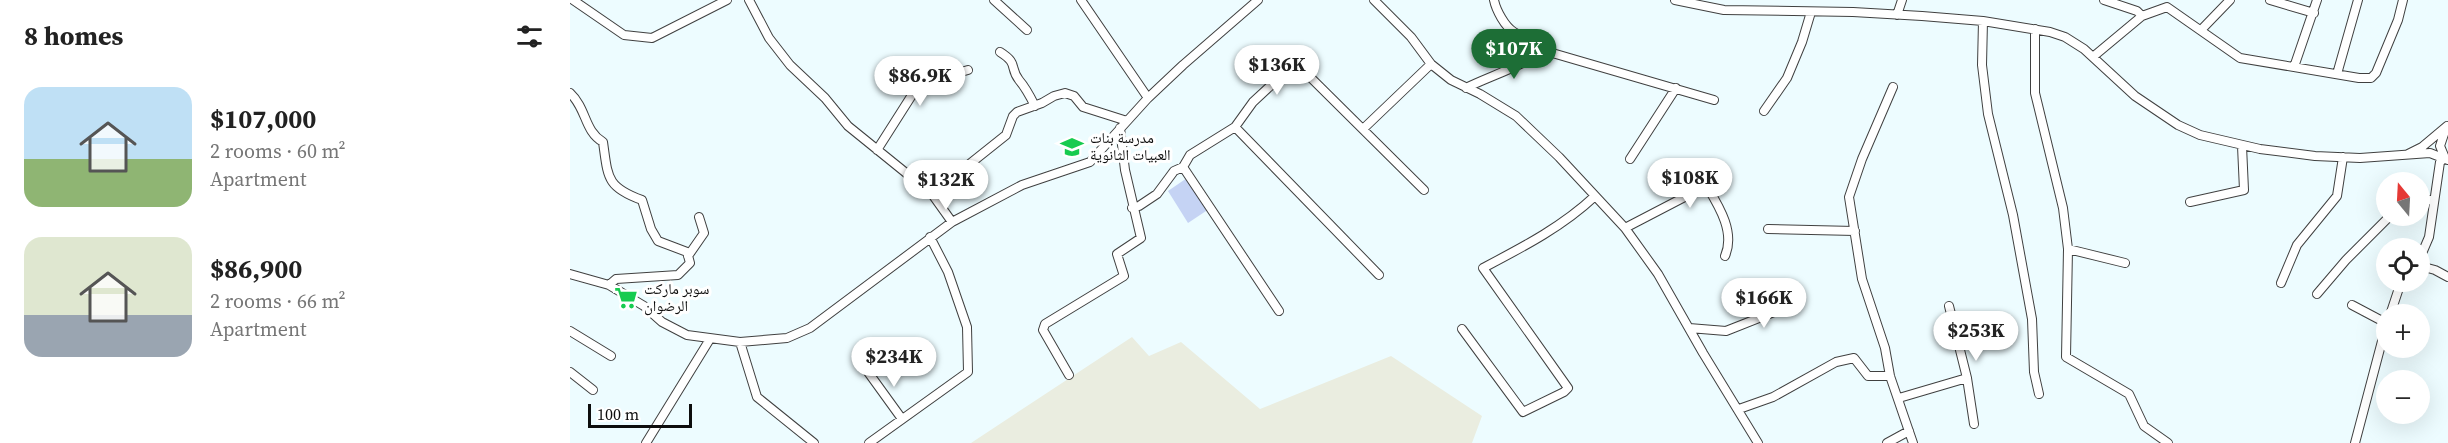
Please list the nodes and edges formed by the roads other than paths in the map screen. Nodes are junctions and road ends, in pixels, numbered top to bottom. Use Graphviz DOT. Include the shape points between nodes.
graph roads {
  1 [pos="573,0"];
  2 [pos="727,0"];
  3 [pos="749,0"];
  4 [pos="994,0"];
  5 [pos="1081,0"];
  6 [pos="1258,0"];
  7 [pos="1374,0"];
  8 [pos="1494,0"];
  9 [pos="1675,0"];
  10 [pos="1902,0"];
  11 [pos="2104,0"];
  12 [pos="2230,0"];
  13 [pos="2270,0"];
  14 [pos="2317,0"];
  15 [pos="2358,0"];
  16 [pos="2403,0"];
  17 [pos="1811,12"];
  18 [pos="2314,13"];
  19 [pos="1897,15"];
  20 [pos="2142,16"];
  21 [pos="1983,21"];
  22 [pos="2035,29"];
  23 [pos="1027,30"];
  24 [pos="2201,30"];
  25 [pos="1542,50"];
  26 [pos="1000,52"];
  27 [pos="2094,56"];
  28 [pos="1431,63"];
  29 [pos="2294,67"];
  30 [pos="968,70"];
  31 [pos="2337,75"];
  32 [pos="1893,87"];
  33 [pos="1466,88"];
  34 [pos="1676,88"];
  35 [pos="570,93"];
  36 [pos="1148,98"];
  37 [pos="1714,100"];
  38 [pos="1035,105"];
  39 [pos="1764,111"];
  40 [pos="1126,121"];
  41 [pos="2448,125"];
  42 [pos="1120,128"];
  43 [pos="1235,128"];
  44 [pos="1363,129"];
  45 [pos="2441,141"];
  46 [pos="2242,146"];
  47 [pos="877,150"];
  48 [pos="2422,150"];
  49 [pos="2433,153"];
  50 [pos="2343,157"];
  51 [pos="1630,159"];
  52 [pos="2446,159"];
  53 [pos="1183,167"];
  54 [pos="1424,190"];
  55 [pos="932,194"];
  56 [pos="1595,196"];
  57 [pos="2430,200"];
  58 [pos="2434,200"];
  59 [pos="2190,202"];
  60 [pos="1132,208"];
  61 [pos="699,217"];
  62 [pos="952,222"];
  63 [pos="2380,226"];
  64 [pos="1625,228"];
  65 [pos="1768,229"];
  66 [pos="1855,231"];
  67 [pos="930,237"];
  68 [pos="2430,238"];
  69 [pos="2068,249"];
  70 [pos="688,256"];
  71 [pos="1725,256"];
  72 [pos="2125,262"];
  73 [pos="2430,269"];
  74 [pos="570,273"];
  75 [pos="1379,275"];
  76 [pos="2448,277"];
  77 [pos="1781,283"];
  78 [pos="2281,283"];
  79 [pos="609,285"];
  80 [pos="2317,294"];
  81 [pos="2352,305"];
  82 [pos="1949,306"];
  83 [pos="1279,311"];
  84 [pos="2376,319"];
  85 [pos="1689,327"];
  86 [pos="1462,329"];
  87 [pos="570,331"];
  88 [pos="710,339"];
  89 [pos="740,342"];
  90 [pos="611,356"];
  91 [pos="2377,358"];
  92 [pos="570,372"];
  93 [pos="867,372"];
  94 [pos="1069,375"];
  95 [pos="1890,376"];
  96 [pos="1966,378"];
  97 [pos="593,390"];
  98 [pos="2039,394"];
  99 [pos="1899,398"];
  100 [pos="1739,409"];
  101 [pos="902,419"];
  102 [pos="1974,424"];
  103 [pos="1909,431"];
  104 [pos="646,443"];
  105 [pos="814,443"];
  106 [pos="869,443"];
  107 [pos="1758,443"];
  108 [pos="1887,443"];
  109 [pos="1913,443"];
  110 [pos="2168,443"];
  111 [pos="2355,443"];
  1 -- 2 [label="street" via="624,34 652,38"];
  3 -- 47 [label="street" via="769,38 790,65 848,126"];
  4 -- 23 [label="street"];
  5 -- 36 [label="street"];
  6 -- 36 [label="street"];
  7 -- 28 [label="street"];
  8 -- 25 [label="street" via="1513,32 1532,40"];
  9 -- 17 [label="street" via="1724,10"];
  10 -- 19 [label="street"];
  11 -- 20 [label="street"];
  12 -- 24 [label="street"];
  13 -- 18 [label="street"];
  14 -- 18 [label="street"];
  15 -- 31 [label="street"];
  16 -- 31 [label="street" via="2376,73 2371,78"];
  17 -- 19 [label="street"];
  17 -- 39 [label="street" via="1787,78"];
  18 -- 29 [label="street"];
  19 -- 21 [label="street"];
  20 -- 24 [label="street" via="2167,8"];
  20 -- 27 [label="street"];
  21 -- 22 [label="street"];
  21 -- 98 [label="street" via="1982,66 1988,114 2013,215 2032,319"];
  22 -- 27 [label="street" via="2065,37"];
  22 -- 69 [label="street" via="2035,93 2063,207"];
  24 -- 29 [label="street" via="2240,58"];
  25 -- 33 [label="street" via="1524,63"];
  25 -- 34 [label="street"];
  26 -- 38 [label="street" via="1012,60"];
  27 -- 46 [label="street" via="2135,96 2178,125"];
  28 -- 33 [label="street"];
  28 -- 44 [label="street"];
  29 -- 31 [label="street"];
  30 -- 47 [label="street" via="919,84"];
  32 -- 66 [label="street" via="1850,197"];
  33 -- 56 [label="street" via="1515,116"];
  34 -- 37 [label="street"];
  34 -- 51 [label="street"];
  35 -- 70 [label="street" via="580,103 593,136 603,142 607,172 614,186 642,200 658,241 687,252"];
  36 -- 40 [label="street"];
  38 -- 40 [label="street" via="1065,93 1074,96 1083,107"];
  38 -- 55 [label="street" via="1012,116 1006,135"];
  40 -- 42 [label="street"];
  41 -- 45 [label="street"];
  42 -- 60 [label="street"];
  42 -- 62 [label="street" via="1090,162 1022,184"];
  43 -- 44 [label="street" via="1253,102 1294,64"];
  43 -- 53 [label="street" via="1190,155"];
  43 -- 75 [label="street"];
  44 -- 54 [label="street"];
  45 -- 48 [label="street"];
  45 -- 49 [label="street" via="2439,152"];
  45 -- 52 [label="street"];
  46 -- 50 [label="street"];
  46 -- 59 [label="street" via="2244,190"];
  47 -- 55 [label="street"];
  48 -- 49 [label="street"];
  48 -- 50 [label="street" via="2404,156"];
  49 -- 52 [label="street"];
  50 -- 78 [label="street" via="2337,196 2297,244"];
  52 -- 58 [label="street" via="2440,162"];
  53 -- 60 [label="street" via="1174,171 1157,194"];
  53 -- 83 [label="street"];
  55 -- 62 [label="street"];
  56 -- 64 [label="street"];
  56 -- 86 [label="street" via="1552,231 1483,268 1568,388 1564,392 1523,412"];
  57 -- 58 [label="street"];
  58 -- 68 [label="street"];
  60 -- 94 [label="street" via="1141,238 1117,254 1124,276 1045,324 1043,330"];
  61 -- 70 [label="street" via="704,233"];
  62 -- 67 [label="street"];
  63 -- 80 [label="street"];
  64 -- 71 [label="street" via="1708,188 1725,220 1730,245"];
  64 -- 85 [label="street"];
  65 -- 66 [label="street"];
  66 -- 95 [label="street" via="1862,279"];
  67 -- 89 [label="street" via="810,328 787,338"];
  67 -- 101 [label="street" via="948,272 967,327 968,372"];
  69 -- 72 [label="street"];
  69 -- 110 [label="street" via="2066,357 2129,394 2144,426"];
  70 -- 79 [label="street" via="690,263 678,274 616,279"];
  73 -- 76 [label="street"];
  74 -- 79 [label="street"];
  77 -- 85 [label="street" via="1792,305 1726,331"];
  79 -- 88 [label="street" via="662,322 687,335"];
  81 -- 84 [label="street"];
  82 -- 96 [label="street"];
  85 -- 100 [label="street"];
  87 -- 90 [label="street"];
  88 -- 89 [label="street"];
  88 -- 104 [label="street"];
  89 -- 105 [label="street" via="758,397"];
  91 -- 111 [label="street"];
  92 -- 97 [label="street"];
  93 -- 101 [label="street"];
  95 -- 99 [label="street"];
  95 -- 100 [label="street" via="1868,376 1854,358 1836,362 1773,397"];
  96 -- 99 [label="street"];
  96 -- 102 [label="street"];
  99 -- 103 [label="street"];
  100 -- 107 [label="street"];
  101 -- 106 [label="street"];
  103 -- 108 [label="street"];
  103 -- 109 [label="street"];
}
